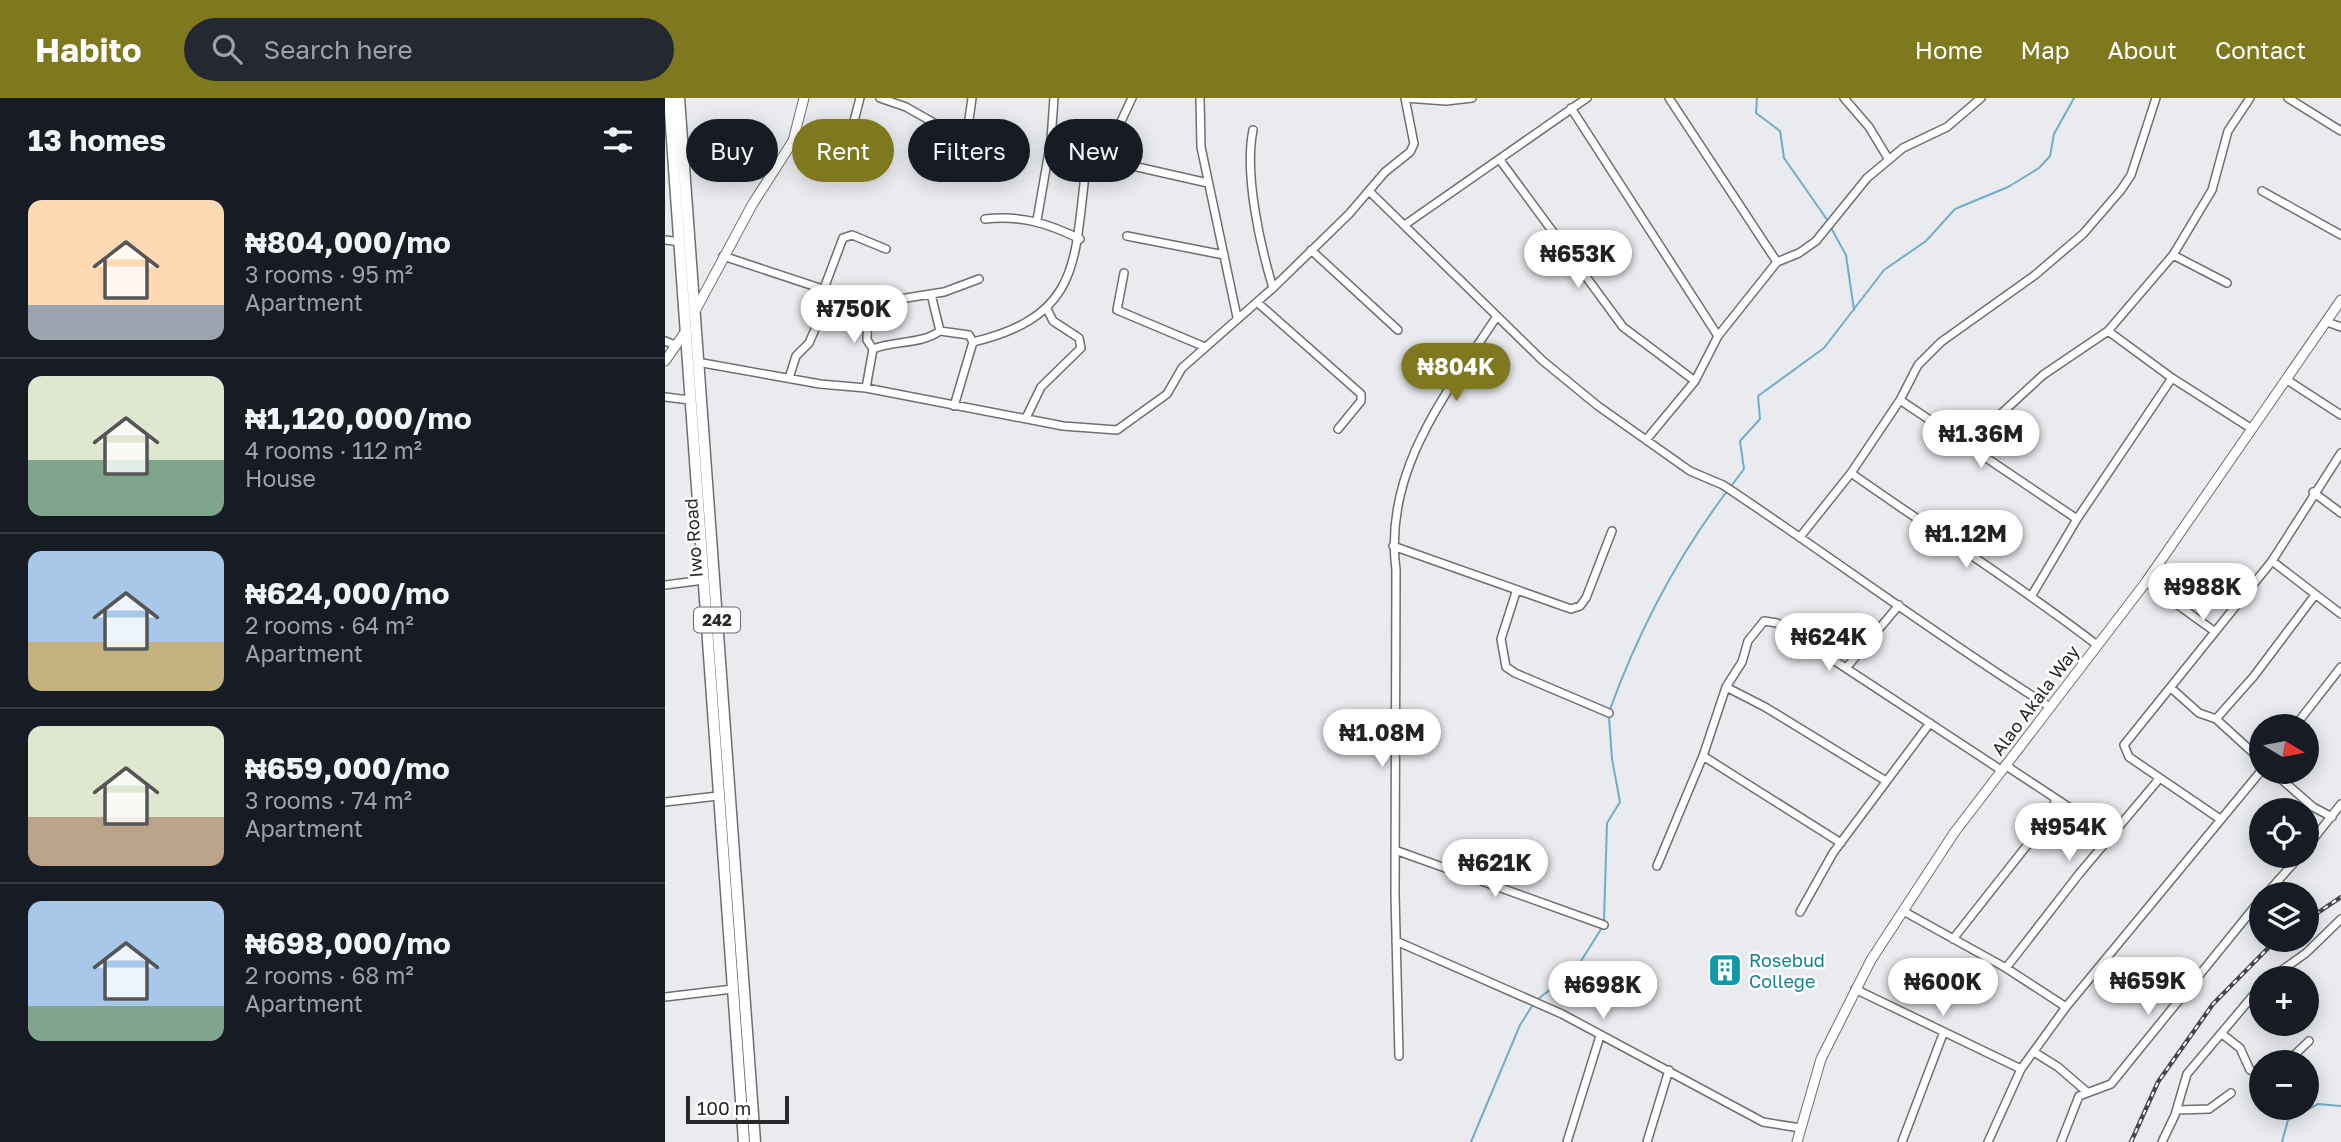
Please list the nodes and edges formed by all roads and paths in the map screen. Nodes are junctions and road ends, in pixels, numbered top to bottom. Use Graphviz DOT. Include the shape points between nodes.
graph roads {
  1 [pos="669,98"];
  2 [pos="678,98"];
  3 [pos="804,98"];
  4 [pos="860,98"];
  5 [pos="880,98"];
  6 [pos="972,98"];
  7 [pos="1054,98"];
  8 [pos="1132,98"];
  9 [pos="1200,98"];
  10 [pos="1405,98"];
  11 [pos="1472,98"];
  12 [pos="1587,98"];
  13 [pos="1669,98"];
  14 [pos="1844,98"];
  15 [pos="1981,98"];
  16 [pos="2156,98"];
  17 [pos="2251,98"];
  18 [pos="2288,98"];
  19 [pos="1571,108"];
  20 [pos="855,119"];
  21 [pos="928,119"];
  22 [pos="969,119"];
  23 [pos="1123,119"];
  24 [pos="1253,130"];
  25 [pos="2341,131"];
  26 [pos="1882,146"];
  27 [pos="1903,148"];
  28 [pos="1500,160"];
  29 [pos="1889,160"];
  30 [pos="1143,168"];
  31 [pos="1085,182"];
  32 [pos="1208,183"];
  33 [pos="1369,191"];
  34 [pos="2262,191"];
  35 [pos="985,219"];
  36 [pos="1037,220"];
  37 [pos="1406,224"];
  38 [pos="2341,234"];
  39 [pos="1127,236"];
  40 [pos="1080,239"];
  41 [pos="665,240"];
  42 [pos="680,242"];
  43 [pos="886,249"];
  44 [pos="1311,250"];
  45 [pos="1224,255"];
  46 [pos="2173,255"];
  47 [pos="723,256"];
  48 [pos="1777,262"];
  49 [pos="1124,272"];
  50 [pos="979,279"];
  51 [pos="2227,283"];
  52 [pos="1273,288"];
  53 [pos="823,291"];
  54 [pos="930,294"];
  55 [pos="2341,300"];
  56 [pos="1258,303"];
  57 [pos="868,304"];
  58 [pos="1047,309"];
  59 [pos="693,314"];
  60 [pos="1497,316"];
  61 [pos="1237,317"];
  62 [pos="2327,322"];
  63 [pos="2341,327"];
  64 [pos="1398,330"];
  65 [pos="686,331"];
  66 [pos="940,331"];
  67 [pos="2108,331"];
  68 [pos="1718,336"];
  69 [pos="665,341"];
  70 [pos="973,342"];
  71 [pos="675,345"];
  72 [pos="1205,346"];
  73 [pos="873,349"];
  74 [pos="665,361"];
  75 [pos="697,362"];
  76 [pos="789,378"];
  77 [pos="2172,378"];
  78 [pos="2287,380"];
  79 [pos="1695,381"];
  80 [pos="866,387"];
  81 [pos="665,397"];
  82 [pos="690,400"];
  83 [pos="1900,400"];
  84 [pos="954,406"];
  85 [pos="2341,415"];
  86 [pos="1026,418"];
  87 [pos="1338,429"];
  88 [pos="2252,429"];
  89 [pos="1646,440"];
  90 [pos="1977,450"];
  91 [pos="2341,453"];
  92 [pos="1851,473"];
  93 [pos="2313,492"];
  94 [pos="2341,513"];
  95 [pos="2077,519"];
  96 [pos="1612,531"];
  97 [pos="1800,537"];
  98 [pos="1393,546"];
  99 [pos="2272,561"];
  100 [pos="704,580"];
  101 [pos="2146,582"];
  102 [pos="665,585"];
  103 [pos="1516,592"];
  104 [pos="2032,595"];
  105 [pos="2315,595"];
  106 [pos="1899,605"];
  107 [pos="2341,614"];
  108 [pos="2214,631"];
  109 [pos="2097,645"];
  110 [pos="1847,667"];
  111 [pos="2341,667"];
  112 [pos="1726,687"];
  113 [pos="2171,688"];
  114 [pos="2050,707"];
  115 [pos="1609,713"];
  116 [pos="2304,714"];
  117 [pos="2215,719"];
  118 [pos="1930,723"];
  119 [pos="2249,749"];
  120 [pos="1703,756"];
  121 [pos="2003,768"];
  122 [pos="2159,779"];
  123 [pos="1886,781"];
  124 [pos="2250,784"];
  125 [pos="2287,784"];
  126 [pos="718,796"];
  127 [pos="2056,799"];
  128 [pos="665,802"];
  129 [pos="2341,804"];
  130 [pos="2332,817"];
  131 [pos="2220,819"];
  132 [pos="2319,833"];
  133 [pos="2111,835"];
  134 [pos="1841,843"];
  135 [pos="1395,850"];
  136 [pos="1657,866"];
  137 [pos="2289,868"];
  138 [pos="2277,882"];
  139 [pos="1800,912"];
  140 [pos="1905,912"];
  141 [pos="2249,914"];
  142 [pos="2341,919"];
  143 [pos="1604,926"];
  144 [pos="1953,939"];
  145 [pos="1396,941"];
  146 [pos="2288,966"];
  147 [pos="2006,968"];
  148 [pos="733,989"];
  149 [pos="1855,989"];
  150 [pos="665,997"];
  151 [pos="2249,1001"];
  152 [pos="2066,1007"];
  153 [pos="740,1010"];
  154 [pos="1943,1034"];
  155 [pos="2223,1034"];
  156 [pos="1600,1035"];
  157 [pos="2309,1041"];
  158 [pos="2300,1050"];
  159 [pos="2034,1052"];
  160 [pos="1399,1056"];
  161 [pos="2249,1068"];
  162 [pos="2021,1069"];
  163 [pos="1669,1070"];
  164 [pos="2087,1092"];
  165 [pos="2231,1093"];
  166 [pos="2177,1110"];
  167 [pos="1800,1128"];
  168 [pos="744,1142"];
  169 [pos="755,1142"];
  170 [pos="1567,1142"];
  171 [pos="1647,1142"];
  172 [pos="1797,1142"];
  173 [pos="1902,1142"];
  174 [pos="1988,1142"];
  175 [pos="2061,1142"];
  176 [pos="2162,1142"];
  1 -- 42 [label="main road, Iwo Road"];
  2 -- 59 [label="main road, Iwo Road / 242"];
  3 -- 47 [label="street" via="793,141"];
  4 -- 20 [label="street"];
  5 -- 21 [label="street"];
  6 -- 22 [label="street"];
  7 -- 36 [label="street"];
  8 -- 23 [label="street"];
  9 -- 32 [label="street" via="1201,147"];
  10 -- 11 [label="street" via="1446,102"];
  10 -- 33 [label="street" via="1412,148"];
  12 -- 19 [label="street"];
  13 -- 48 [label="street"];
  14 -- 26 [label="street"];
  15 -- 27 [label="street" via="1947,127"];
  16 -- 83 [label="street" via="2131,174 2109,205 2035,275 1941,342 1918,365"];
  17 -- 46 [label="street" via="2228,131 2211,190"];
  18 -- 25 [label="street"];
  19 -- 28 [label="street"];
  19 -- 68 [label="street"];
  24 -- 52 [label="street" via="1250,143 1257,220"];
  26 -- 27 [label="street"];
  26 -- 29 [label="street"];
  27 -- 29 [label="street"];
  28 -- 37 [label="street"];
  28 -- 79 [label="street" via="1623,327"];
  29 -- 48 [label="street" via="1867,178 1808,247"];
  30 -- 32 [label="street"];
  31 -- 40 [label="street"];
  32 -- 45 [label="street"];
  33 -- 37 [label="street"];
  33 -- 44 [label="street"];
  34 -- 38 [label="street"];
  35 -- 36 [label="street"];
  36 -- 40 [label="street"];
  37 -- 60 [label="street"];
  39 -- 45 [label="street"];
  40 -- 58 [label="street" via="1066,280"];
  41 -- 42 [label="street"];
  42 -- 65 [label="main road, Iwo Road"];
  43 -- 53 [label="street" via="846,235"];
  44 -- 52 [label="street"];
  44 -- 64 [label="street"];
  45 -- 61 [label="street"];
  46 -- 51 [label="street"];
  46 -- 67 [label="street"];
  47 -- 53 [label="street"];
  47 -- 59 [label="street"];
  48 -- 68 [label="street"];
  49 -- 72 [label="street" via="1117,310"];
  50 -- 54 [label="street"];
  52 -- 56 [label="street"];
  53 -- 57 [label="street"];
  53 -- 76 [label="street" via="822,313 810,343 796,356"];
  54 -- 57 [label="street"];
  54 -- 66 [label="street"];
  55 -- 62 [label="street, Alao Akala Way"];
  56 -- 61 [label="street"];
  56 -- 87 [label="street" via="1361,394 1361,401"];
  57 -- 73 [label="street" via="867,340"];
  58 -- 70 [label="street" via="1017,329"];
  58 -- 86 [label="street" via="1053,321 1079,338 1081,348 1041,387"];
  59 -- 75 [label="main road, Iwo Road / 242"];
  60 -- 89 [label="street" via="1598,406"];
  60 -- 98 [label="street" via="1413,450 1401,485"];
  61 -- 72 [label="street"];
  62 -- 63 [label="street"];
  62 -- 78 [label="street, Alao Akala Way"];
  65 -- 71 [label="street"];
  65 -- 82 [label="main road, Iwo Road"];
  66 -- 70 [label="street" via="969,335"];
  66 -- 73 [label="street"];
  67 -- 77 [label="street"];
  67 -- 90 [label="street" via="2043,375 1990,425"];
  68 -- 79 [label="street"];
  69 -- 71 [label="street"];
  70 -- 84 [label="street"];
  71 -- 74 [label="street"];
  72 -- 86 [label="street" via="1182,368 1167,394 1117,430"];
  73 -- 80 [label="street"];
  75 -- 76 [label="street"];
  75 -- 153 [label="main road, Iwo Road / 242"];
  76 -- 80 [label="street"];
  77 -- 88 [label="street"];
  77 -- 95 [label="street"];
  78 -- 85 [label="street"];
  78 -- 88 [label="street, Alao Akala Way"];
  79 -- 89 [label="street"];
  80 -- 84 [label="street"];
  81 -- 82 [label="street"];
  82 -- 100 [label="main road, Iwo Road"];
  83 -- 90 [label="street"];
  83 -- 92 [label="street"];
  84 -- 86 [label="street"];
  88 -- 101 [label="street, Alao Akala Way"];
  89 -- 97 [label="street"];
  90 -- 95 [label="street"];
  91 -- 93 [label="street"];
  92 -- 97 [label="street"];
  92 -- 104 [label="street"];
  93 -- 94 [label="street"];
  93 -- 99 [label="street"];
  95 -- 104 [label="street"];
  96 -- 103 [label="street" via="1580,606 1566,608"];
  97 -- 106 [label="street"];
  98 -- 103 [label="street"];
  98 -- 135 [label="street"];
  99 -- 105 [label="street"];
  99 -- 108 [label="street"];
  100 -- 102 [label="street"];
  100 -- 126 [label="main road, Iwo Road"];
  101 -- 108 [label="street"];
  101 -- 109 [label="street, Alao Akala Way"];
  103 -- 115 [label="street" via="1501,639 1506,667"];
  104 -- 109 [label="street"];
  105 -- 107 [label="street"];
  105 -- 117 [label="street"];
  106 -- 110 [label="street"];
  106 -- 114 [label="street"];
  108 -- 113 [label="street"];
  109 -- 114 [label="street, Alao Akala Way"];
  110 -- 112 [label="street" via="1768,620 1753,633"];
  110 -- 118 [label="street"];
  111 -- 116 [label="street"];
  112 -- 120 [label="street"];
  112 -- 123 [label="street"];
  113 -- 117 [label="street" via="2199,713"];
  113 -- 122 [label="street" via="2124,745 2129,757"];
  114 -- 121 [label="street, Alao Akala Way"];
  117 -- 119 [label="street"];
  118 -- 121 [label="street"];
  118 -- 123 [label="street"];
  120 -- 134 [label="street"];
  120 -- 136 [label="street"];
  121 -- 127 [label="street"];
  121 -- 140 [label="street, Alao Akala Way" via="1954,833"];
  122 -- 131 [label="street"];
  122 -- 133 [label="street"];
  123 -- 134 [label="street"];
  124 -- 131 [label="street"];
  125 -- 130 [label="street"];
  126 -- 128 [label="street"];
  126 -- 148 [label="main road, Iwo Road"];
  127 -- 133 [label="street"];
  127 -- 144 [label="street" via="2047,820"];
  129 -- 130 [label="street"];
  130 -- 132 [label="street"];
  131 -- 152 [label="street"];
  133 -- 147 [label="street"];
  134 -- 139 [label="street"];
  135 -- 143 [label="street"];
  135 -- 145 [label="street"];
  137 -- 138 [label="street"];
  140 -- 144 [label="street"];
  140 -- 149 [label="street, Alao Akala Way"];
  141 -- 164 [label="street" via="2111,1084"];
  142 -- 146 [label="street"];
  144 -- 147 [label="street"];
  145 -- 156 [label="street"];
  145 -- 160 [label="street"];
  147 -- 152 [label="street"];
  148 -- 150 [label="street"];
  148 -- 153 [label="main road, Iwo Road"];
  149 -- 154 [label="street"];
  149 -- 167 [label="street, Alao Akala Way" via="1821,1059"];
  151 -- 155 [label="street"];
  152 -- 159 [label="street"];
  153 -- 168 [label="main road, Iwo Road"];
  153 -- 169 [label="main road, Iwo Road / 242"];
  154 -- 162 [label="street"];
  154 -- 173 [label="street"];
  155 -- 161 [label="street" via="2240,1048"];
  155 -- 166 [label="street" via="2187,1074"];
  156 -- 163 [label="street"];
  156 -- 170 [label="street"];
  157 -- 158 [label="street"];
  159 -- 162 [label="street"];
  159 -- 164 [label="street"];
  162 -- 174 [label="street"];
  163 -- 167 [label="street" via="1763,1122"];
  163 -- 171 [label="street"];
  164 -- 175 [label="street" via="2079,1096"];
  165 -- 166 [label="street" via="2209,1109"];
  166 -- 176 [label="street"];
  167 -- 172 [label="street, Alao Akala Way"];
}
